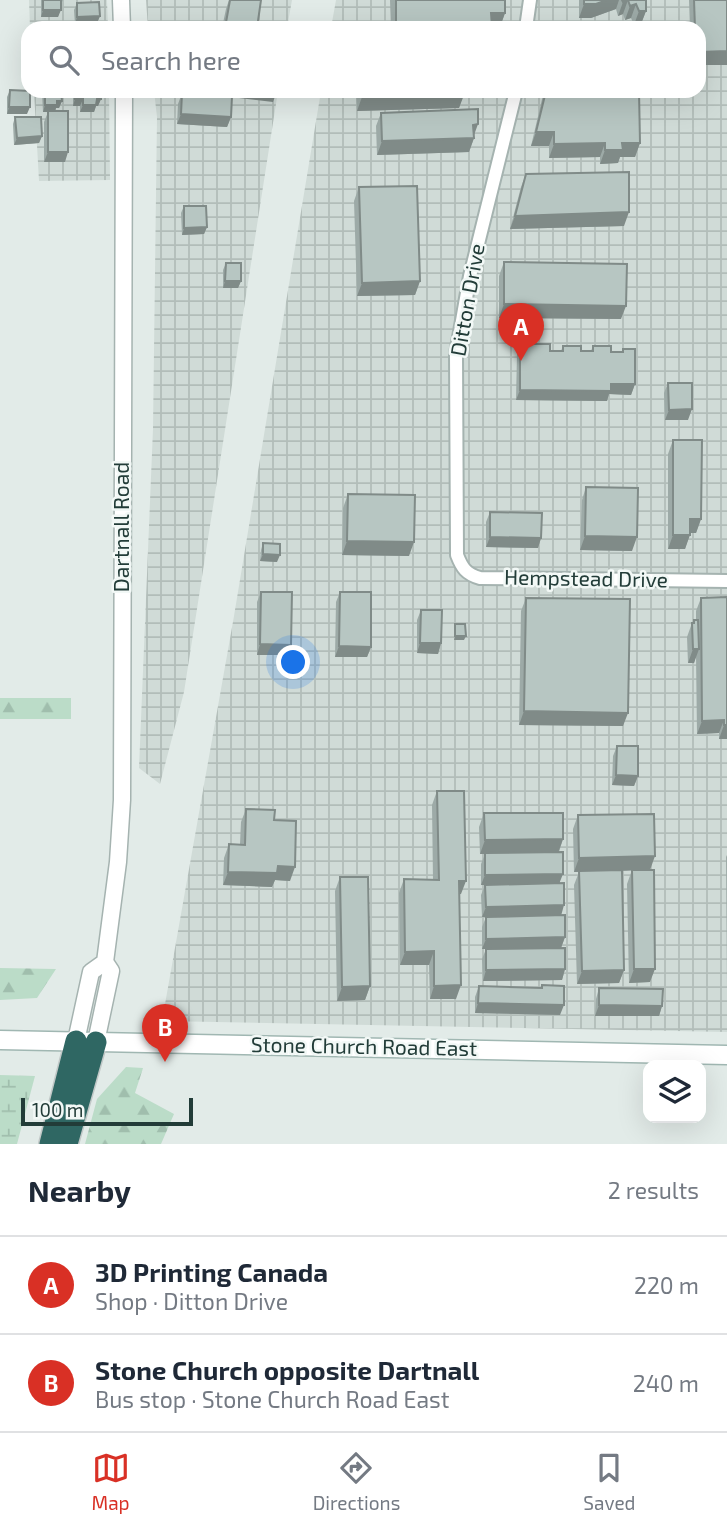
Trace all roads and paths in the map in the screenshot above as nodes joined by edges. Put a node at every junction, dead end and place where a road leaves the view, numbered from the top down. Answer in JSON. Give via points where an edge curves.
{"nodes":[{"id":1,"x":121,"y":0,"type":"edge"},
{"id":2,"x":530,"y":0,"type":"edge"},
{"id":3,"x":122,"y":21,"type":"edge"},
{"id":4,"x":527,"y":21,"type":"edge"},
{"id":5,"x":124,"y":98,"type":"edge"},
{"id":6,"x":514,"y":98,"type":"edge"},
{"id":7,"x":457,"y":555,"type":"joint"},
{"id":8,"x":727,"y":581,"type":"edge"},
{"id":9,"x":0,"y":1040,"type":"edge"},
{"id":10,"x":86,"y":1042,"type":"junction"},
{"id":11,"x":727,"y":1055,"type":"edge"},
{"id":12,"x":50,"y":1144,"type":"edge"},
{"id":13,"x":67,"y":1144,"type":"edge"}],
"edges":[{"from":1,"to":3,"type":"street"},
{"from":2,"to":4,"type":"street"},
{"from":5,"to":10,"type":"street","name":"Dartnall Road","via":[[122,800],[105,962],[91,972]]},
{"from":6,"to":7,"type":"street","name":"Ditton Drive","via":[[470,276],[456,354]]},
{"from":7,"to":8,"type":"street","name":"Hempstead Drive","via":[[462,568],[480,578]]},
{"from":9,"to":10,"type":"main road","name":"Stone Church Road East"},
{"from":10,"to":11,"type":"main road","name":"Stone Church Road East"},
{"from":10,"to":12,"type":"highway"},
{"from":10,"to":13,"type":"highway"}]}
